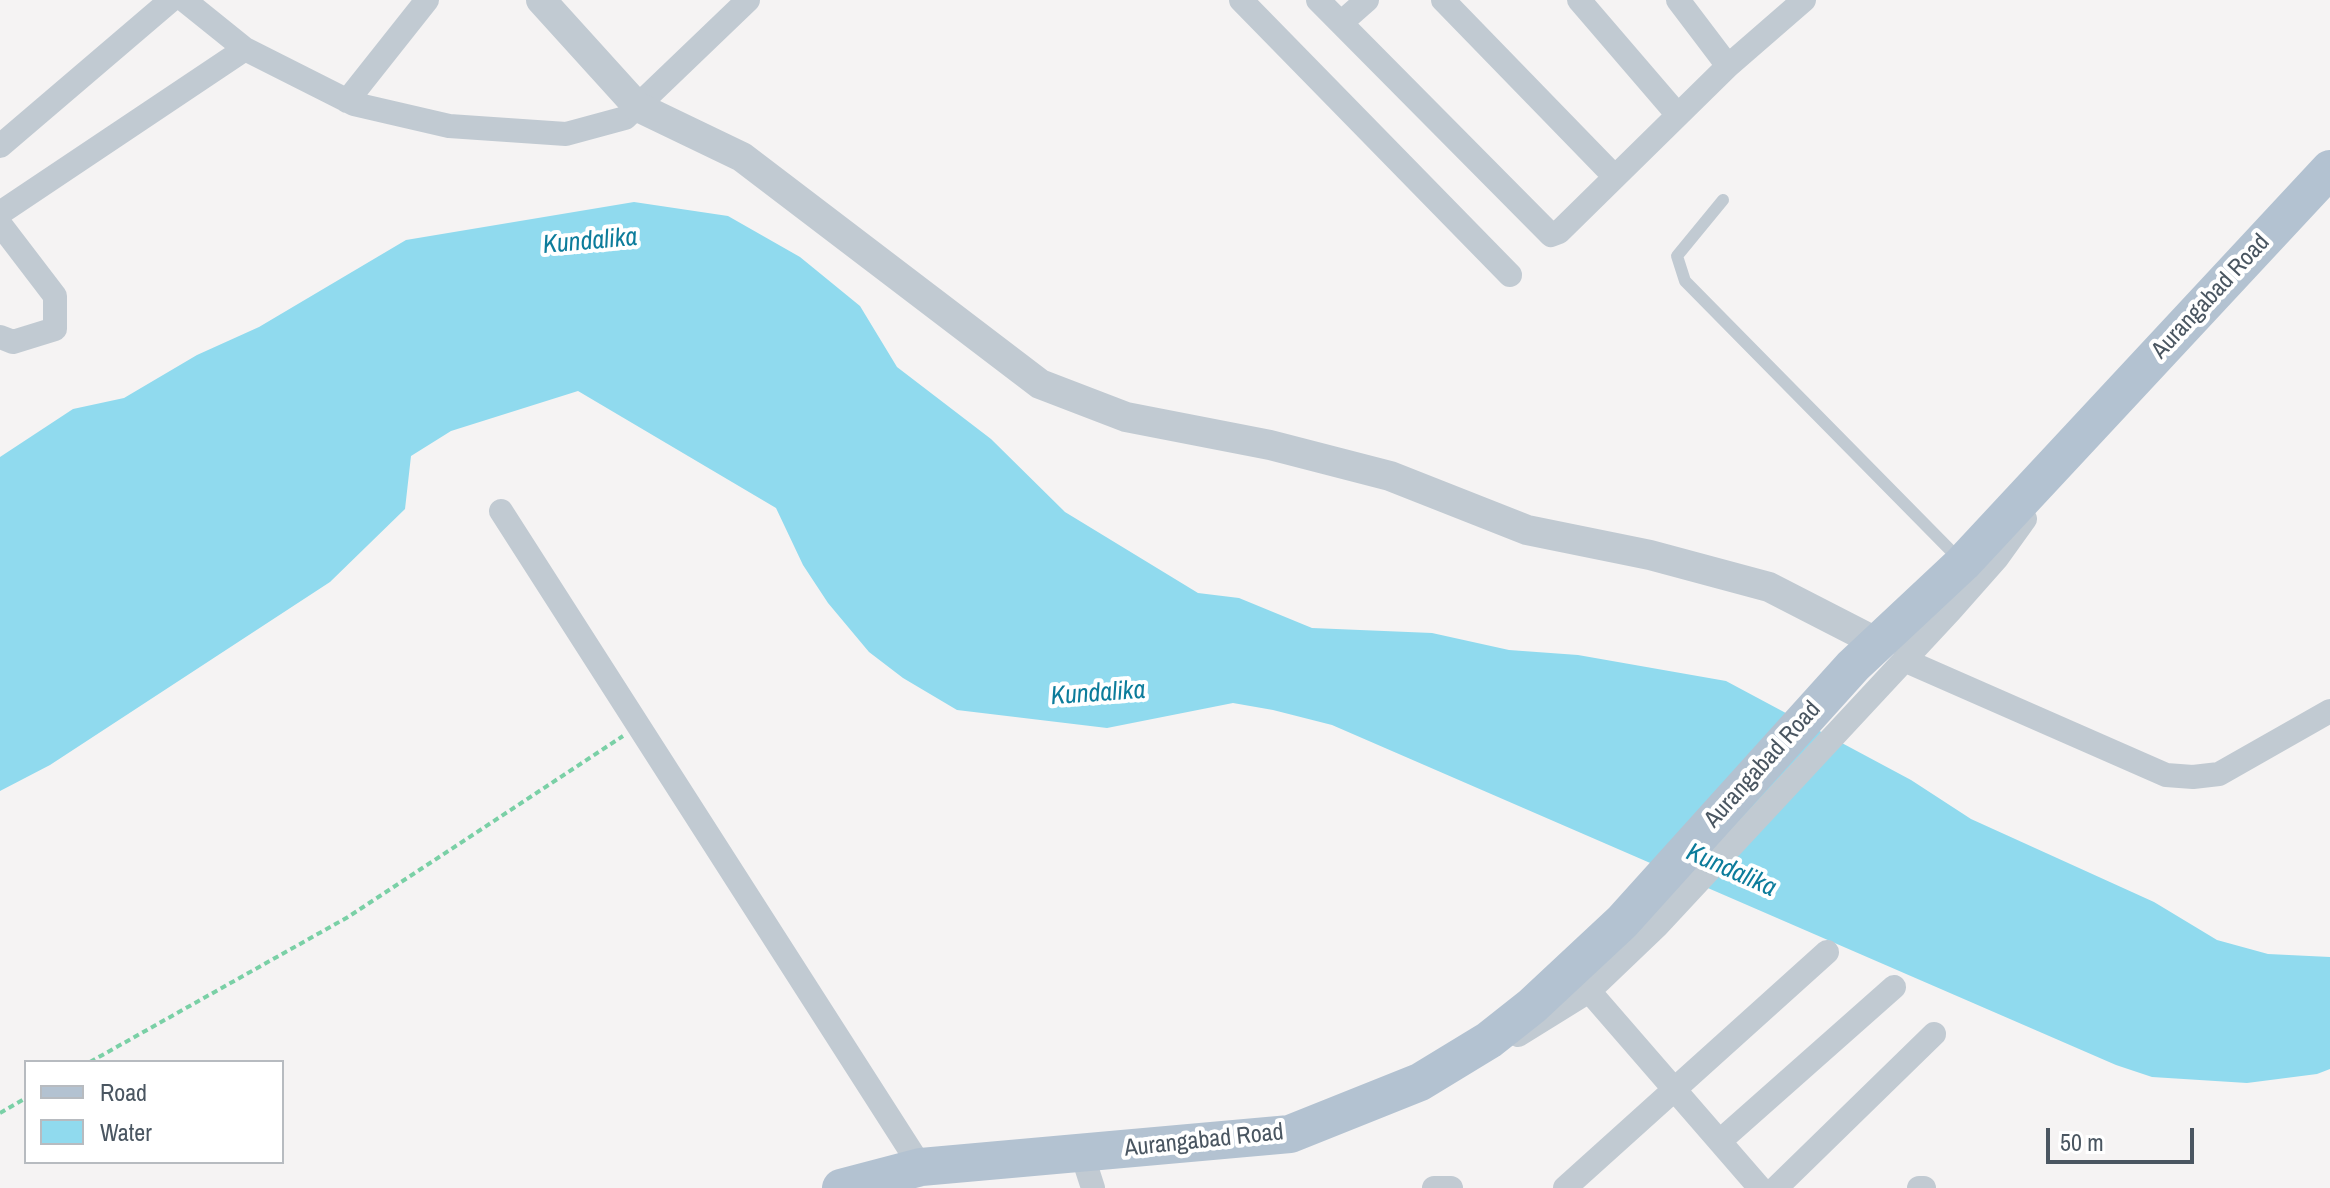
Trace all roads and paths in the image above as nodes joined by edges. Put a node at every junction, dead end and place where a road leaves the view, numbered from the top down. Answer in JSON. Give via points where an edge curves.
{"nodes":[{"id":1,"x":171,"y":0,"type":"edge"},
{"id":2,"x":184,"y":0,"type":"edge"},
{"id":3,"x":427,"y":0,"type":"edge"},
{"id":4,"x":541,"y":0,"type":"edge"},
{"id":5,"x":748,"y":0,"type":"edge"},
{"id":6,"x":1241,"y":0,"type":"edge"},
{"id":7,"x":1318,"y":0,"type":"edge"},
{"id":8,"x":1367,"y":0,"type":"edge"},
{"id":9,"x":1443,"y":0,"type":"edge"},
{"id":10,"x":1579,"y":0,"type":"edge"},
{"id":11,"x":1678,"y":0,"type":"edge"},
{"id":12,"x":1804,"y":0,"type":"edge"},
{"id":13,"x":1342,"y":22,"type":"junction"},
{"id":14,"x":245,"y":49,"type":"junction"},
{"id":15,"x":1728,"y":66,"type":"junction"},
{"id":16,"x":347,"y":101,"type":"junction"},
{"id":17,"x":638,"y":107,"type":"junction"},
{"id":18,"x":1677,"y":114,"type":"junction"},
{"id":19,"x":0,"y":146,"type":"edge"},
{"id":20,"x":2330,"y":169,"type":"edge"},
{"id":21,"x":1615,"y":177,"type":"junction"},
{"id":22,"x":1723,"y":200,"type":"dead end"},
{"id":23,"x":0,"y":213,"type":"edge"},
{"id":24,"x":0,"y":224,"type":"edge"},
{"id":25,"x":1510,"y":275,"type":"dead end"},
{"id":26,"x":0,"y":337,"type":"edge"},
{"id":27,"x":2093,"y":423,"type":"junction"},
{"id":28,"x":501,"y":511,"type":"dead end"},
{"id":29,"x":1963,"y":563,"type":"junction"},
{"id":30,"x":1879,"y":657,"type":"junction"},
{"id":31,"x":2330,"y":711,"type":"edge"},
{"id":32,"x":639,"y":726,"type":"junction"},
{"id":33,"x":1827,"y":952,"type":"dead end"},
{"id":34,"x":1894,"y":987,"type":"dead end"},
{"id":35,"x":1589,"y":991,"type":"junction"},
{"id":36,"x":1934,"y":1034,"type":"dead end"},
{"id":37,"x":94,"y":1060,"type":"edge"},
{"id":38,"x":1461,"y":1060,"type":"junction"},
{"id":39,"x":1673,"y":1088,"type":"junction"},
{"id":40,"x":24,"y":1099,"type":"edge"},
{"id":41,"x":0,"y":1113,"type":"edge"},
{"id":42,"x":1720,"y":1141,"type":"junction"},
{"id":43,"x":1088,"y":1171,"type":"edge"},
{"id":44,"x":918,"y":1175,"type":"edge"},
{"id":45,"x":1758,"y":1186,"type":"edge"},
{"id":46,"x":841,"y":1188,"type":"edge"},
{"id":47,"x":1434,"y":1188,"type":"edge"},
{"id":48,"x":1451,"y":1188,"type":"edge"},
{"id":49,"x":1565,"y":1188,"type":"edge"}],
"edges":[{"from":1,"to":19,"type":"street"},
{"from":2,"to":14,"type":"street"},
{"from":3,"to":16,"type":"street"},
{"from":4,"to":17,"type":"street"},
{"from":5,"to":17,"type":"street"},
{"from":6,"to":25,"type":"street"},
{"from":7,"to":13,"type":"street"},
{"from":8,"to":13,"type":"street"},
{"from":9,"to":21,"type":"street"},
{"from":10,"to":18,"type":"street"},
{"from":11,"to":15,"type":"street"},
{"from":12,"to":15,"type":"street"},
{"from":13,"to":21,"type":"street","via":[[1547,234],[1559,232]]},
{"from":14,"to":16,"type":"street"},
{"from":14,"to":23,"type":"street"},
{"from":15,"to":18,"type":"street"},
{"from":16,"to":17,"type":"street","via":[[449,126],[566,134],[625,118]]},
{"from":17,"to":30,"type":"street","via":[[742,157],[1040,384],[1126,417],[1270,445],[1390,476],[1527,530],[1769,587]]},
{"from":18,"to":21,"type":"street"},
{"from":20,"to":27,"type":"main road","name":"Aurangabad Road"},
{"from":22,"to":29,"type":"lane","via":[[1677,256],[1685,281]]},
{"from":24,"to":26,"type":"street","via":[[55,296],[55,329],[13,342]]},
{"from":27,"to":29,"type":"main road","name":"Aurangabad Road"},
{"from":27,"to":30,"type":"street","via":[[1997,558]]},
{"from":28,"to":32,"type":"street"},
{"from":29,"to":30,"type":"main road","name":"Aurangabad Road"},
{"from":30,"to":31,"type":"street","via":[[2166,775],[2219,774]]},
{"from":30,"to":35,"type":"street","via":[[1817,754]]},
{"from":30,"to":38,"type":"main road","name":"Aurangabad Road","via":[[1622,922],[1532,1006]]},
{"from":32,"to":37,"type":"path","via":[[348,917]]},
{"from":32,"to":44,"type":"street"},
{"from":33,"to":39,"type":"street"},
{"from":34,"to":42,"type":"street"},
{"from":35,"to":38,"type":"street","via":[[1528,1031]]},
{"from":35,"to":39,"type":"street"},
{"from":36,"to":45,"type":"street"},
{"from":38,"to":43,"type":"main road","name":"Aurangabad Road","via":[[1290,1134]]},
{"from":39,"to":42,"type":"street"},
{"from":39,"to":49,"type":"street"},
{"from":40,"to":41,"type":"path"},
{"from":42,"to":45,"type":"street"},
{"from":43,"to":44,"type":"main road","name":"Aurangabad Road"},
{"from":44,"to":46,"type":"main road","name":"Aurangabad Road"},
{"from":47,"to":48,"type":"street"}]}
